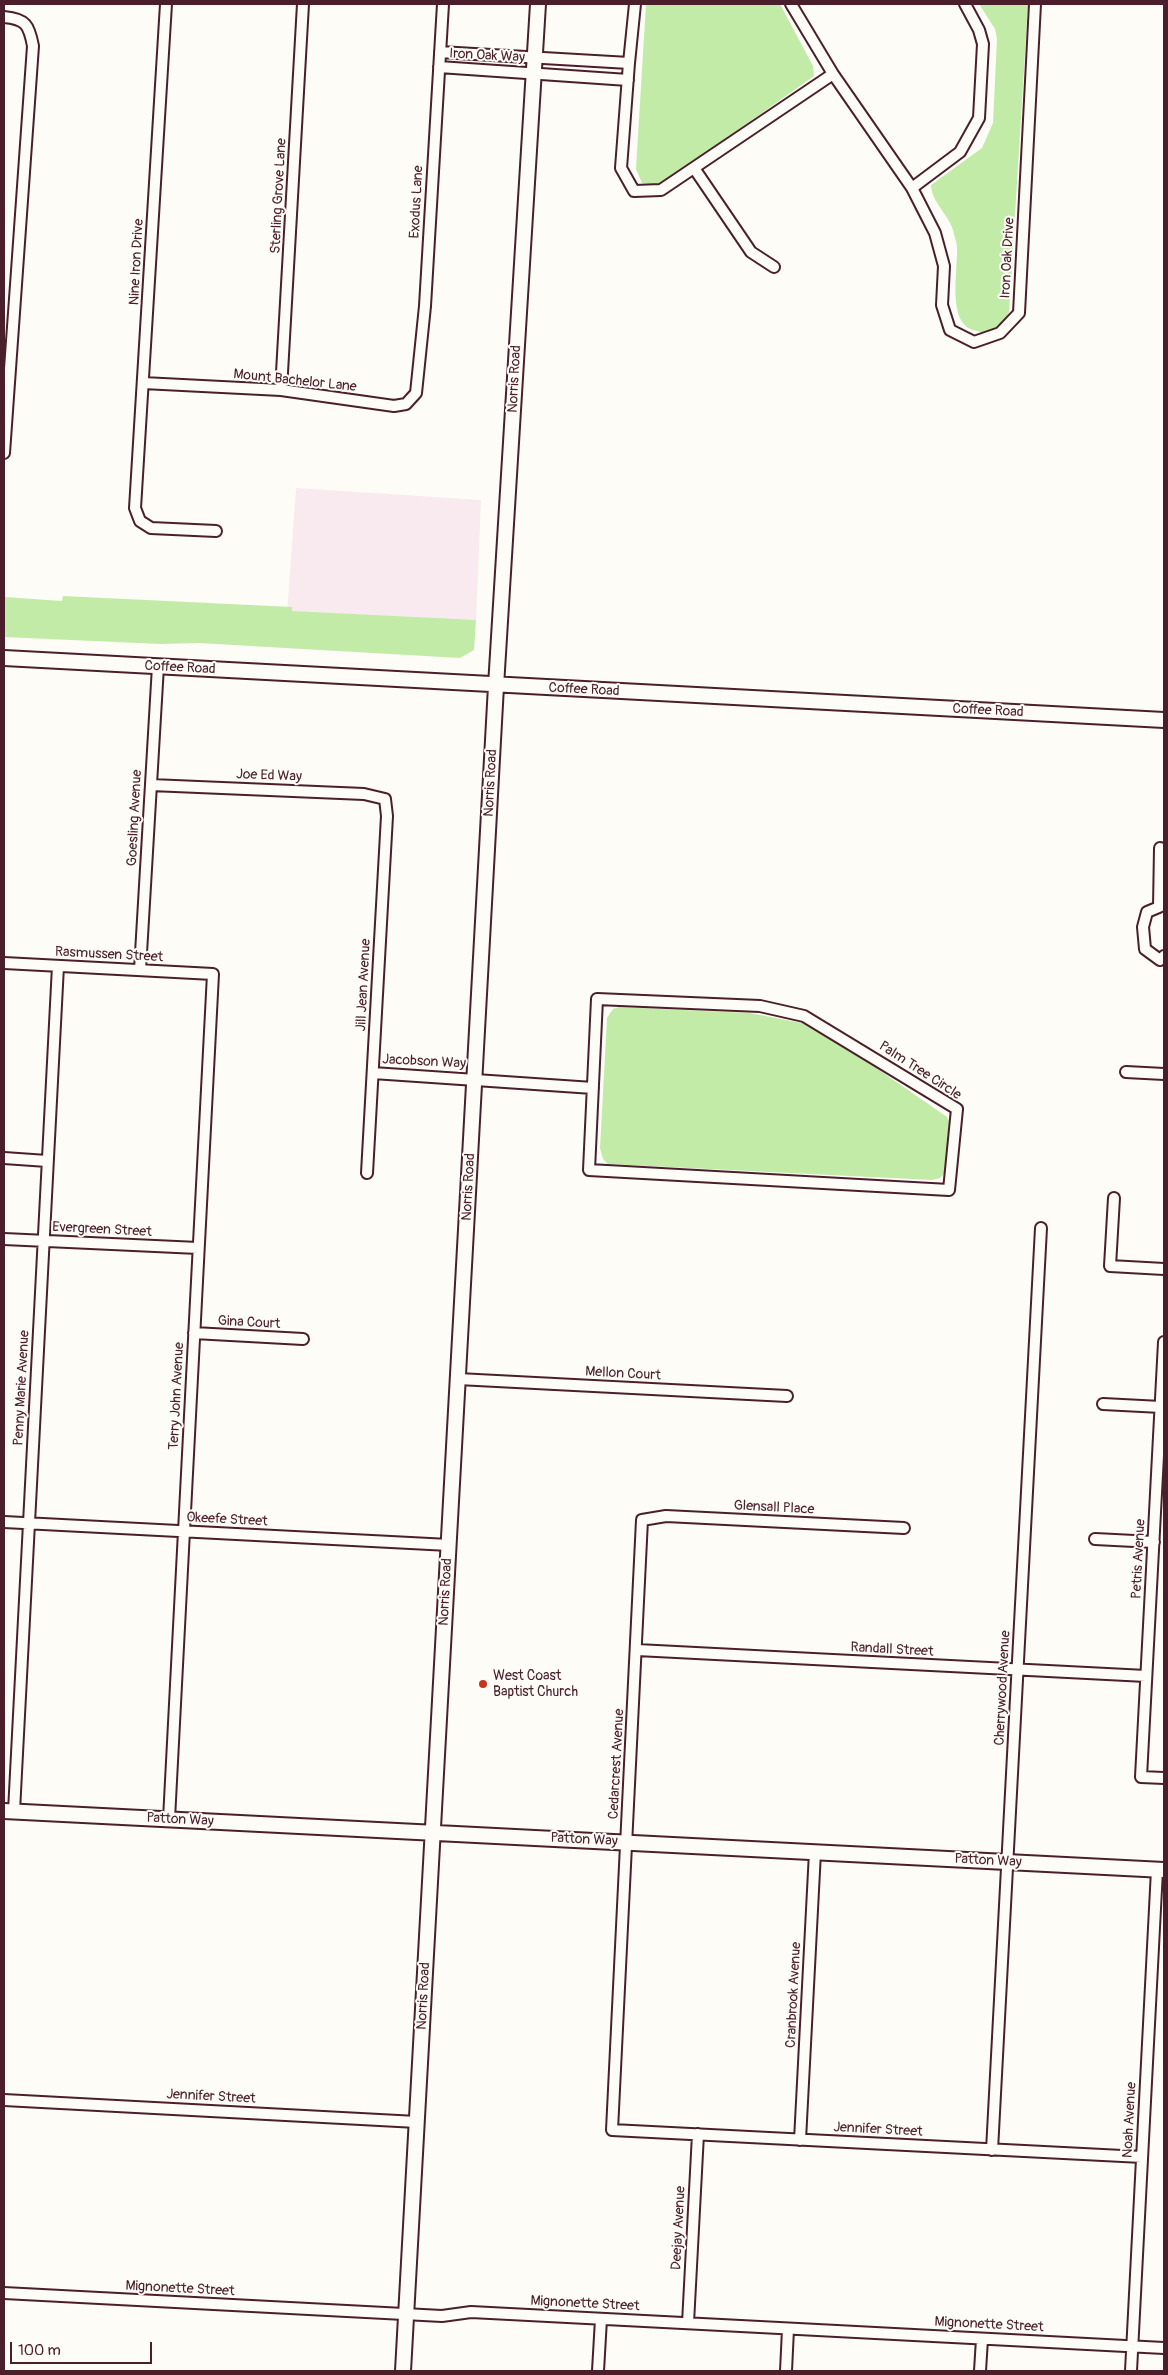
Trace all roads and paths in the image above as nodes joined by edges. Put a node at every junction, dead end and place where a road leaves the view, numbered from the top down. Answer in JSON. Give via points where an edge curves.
{"nodes":[{"id":1,"x":166,"y":4,"type":"edge"},
{"id":2,"x":303,"y":4,"type":"edge"},
{"id":3,"x":442,"y":4,"type":"edge"},
{"id":4,"x":538,"y":4,"type":"edge"},
{"id":5,"x":635,"y":4,"type":"edge"},
{"id":6,"x":791,"y":4,"type":"edge"},
{"id":7,"x":965,"y":4,"type":"edge"},
{"id":8,"x":1034,"y":4,"type":"edge"},
{"id":9,"x":4,"y":17,"type":"edge"},
{"id":10,"x":440,"y":52,"type":"junction"},
{"id":11,"x":534,"y":57,"type":"junction"},
{"id":12,"x":629,"y":63,"type":"junction"},
{"id":13,"x":439,"y":67,"type":"junction"},
{"id":14,"x":534,"y":73,"type":"junction"},
{"id":15,"x":833,"y":74,"type":"junction"},
{"id":16,"x":628,"y":80,"type":"junction"},
{"id":17,"x":694,"y":168,"type":"junction"},
{"id":18,"x":912,"y":188,"type":"junction"},
{"id":19,"x":774,"y":267,"type":"dead end"},
{"id":20,"x":8,"y":323,"type":"edge"},
{"id":21,"x":143,"y":383,"type":"junction"},
{"id":22,"x":281,"y":390,"type":"junction"},
{"id":23,"x":411,"y":399,"type":"joint"},
{"id":24,"x":4,"y":453,"type":"edge"},
{"id":25,"x":216,"y":531,"type":"dead end"},
{"id":26,"x":4,"y":658,"type":"edge"},
{"id":27,"x":158,"y":666,"type":"junction"},
{"id":28,"x":496,"y":686,"type":"junction"},
{"id":29,"x":1164,"y":720,"type":"edge"},
{"id":30,"x":150,"y":785,"type":"junction"},
{"id":31,"x":385,"y":799,"type":"joint"},
{"id":32,"x":1162,"y":848,"type":"edge"},
{"id":33,"x":1162,"y":908,"type":"edge"},
{"id":34,"x":1164,"y":956,"type":"edge"},
{"id":35,"x":4,"y":963,"type":"edge"},
{"id":36,"x":58,"y":966,"type":"junction"},
{"id":37,"x":140,"y":970,"type":"junction"},
{"id":38,"x":213,"y":974,"type":"joint"},
{"id":39,"x":1126,"y":1072,"type":"dead end"},
{"id":40,"x":373,"y":1073,"type":"junction"},
{"id":41,"x":1164,"y":1074,"type":"edge"},
{"id":42,"x":475,"y":1079,"type":"junction"},
{"id":43,"x":594,"y":1088,"type":"junction"},
{"id":44,"x":4,"y":1158,"type":"edge"},
{"id":45,"x":47,"y":1161,"type":"junction"},
{"id":46,"x":367,"y":1173,"type":"dead end"},
{"id":47,"x":1114,"y":1198,"type":"dead end"},
{"id":48,"x":1041,"y":1228,"type":"dead end"},
{"id":49,"x":4,"y":1239,"type":"edge"},
{"id":50,"x":43,"y":1241,"type":"junction"},
{"id":51,"x":198,"y":1248,"type":"junction"},
{"id":52,"x":1164,"y":1269,"type":"edge"},
{"id":53,"x":194,"y":1334,"type":"junction"},
{"id":54,"x":303,"y":1339,"type":"dead end"},
{"id":55,"x":1164,"y":1342,"type":"edge"},
{"id":56,"x":458,"y":1379,"type":"junction"},
{"id":57,"x":787,"y":1396,"type":"dead end"},
{"id":58,"x":1103,"y":1404,"type":"dead end"},
{"id":59,"x":1161,"y":1407,"type":"junction"},
{"id":60,"x":642,"y":1520,"type":"joint"},
{"id":61,"x":4,"y":1522,"type":"edge"},
{"id":62,"x":28,"y":1524,"type":"junction"},
{"id":63,"x":904,"y":1528,"type":"dead end"},
{"id":64,"x":184,"y":1532,"type":"junction"},
{"id":65,"x":1095,"y":1538,"type":"dead end"},
{"id":66,"x":1154,"y":1542,"type":"junction"},
{"id":67,"x":449,"y":1545,"type":"junction"},
{"id":68,"x":637,"y":1650,"type":"junction"},
{"id":69,"x":1018,"y":1670,"type":"junction"},
{"id":70,"x":1146,"y":1676,"type":"junction"},
{"id":71,"x":1164,"y":1778,"type":"edge"},
{"id":72,"x":9,"y":1811,"type":"edge"},
{"id":73,"x":169,"y":1819,"type":"junction"},
{"id":74,"x":433,"y":1833,"type":"junction"},
{"id":75,"x":627,"y":1843,"type":"junction"},
{"id":76,"x":815,"y":1852,"type":"junction"},
{"id":77,"x":1008,"y":1862,"type":"junction"},
{"id":78,"x":1161,"y":1870,"type":"edge"},
{"id":79,"x":4,"y":2100,"type":"edge"},
{"id":80,"x":417,"y":2122,"type":"junction"},
{"id":81,"x":612,"y":2130,"type":"joint"},
{"id":82,"x":698,"y":2134,"type":"junction"},
{"id":83,"x":800,"y":2140,"type":"junction"},
{"id":84,"x":992,"y":2150,"type":"junction"},
{"id":85,"x":1142,"y":2158,"type":"junction"},
{"id":86,"x":4,"y":2293,"type":"edge"},
{"id":87,"x":406,"y":2314,"type":"junction"},
{"id":88,"x":601,"y":2319,"type":"junction"},
{"id":89,"x":688,"y":2324,"type":"junction"},
{"id":90,"x":788,"y":2329,"type":"junction"},
{"id":91,"x":982,"y":2339,"type":"junction"},
{"id":92,"x":1132,"y":2346,"type":"junction"},
{"id":93,"x":1164,"y":2348,"type":"edge"},
{"id":94,"x":403,"y":2371,"type":"edge"},
{"id":95,"x":598,"y":2371,"type":"edge"},
{"id":96,"x":786,"y":2371,"type":"edge"},
{"id":97,"x":980,"y":2371,"type":"edge"},
{"id":98,"x":1131,"y":2371,"type":"edge"}],
"edges":[{"from":1,"to":21,"type":"street","name":"Nine Iron Drive"},
{"from":2,"to":22,"type":"street","name":"Sterling Grove Lane"},
{"from":3,"to":10,"type":"street","name":"Exodus Lane"},
{"from":4,"to":11,"type":"street","name":"Norris Road"},
{"from":5,"to":12,"type":"street"},
{"from":6,"to":15,"type":"street","name":"Iron Oak Drive"},
{"from":7,"to":18,"type":"street","via":[[983,44],[979,118],[960,152]]},
{"from":8,"to":18,"type":"street","name":"Iron Oak Drive","via":[[1018,312],[1000,333],[974,342],[950,330],[942,305],[944,266],[934,233]]},
{"from":9,"to":20,"type":"street","via":[[18,18],[25,23],[34,46]]},
{"from":10,"to":11,"type":"street","name":"Iron Oak Way"},
{"from":10,"to":13,"type":"street","name":"Exodus Lane"},
{"from":11,"to":12,"type":"street"},
{"from":11,"to":14,"type":"street","name":"Norris Road"},
{"from":12,"to":16,"type":"street"},
{"from":13,"to":14,"type":"street","name":"Iron Oak Way"},
{"from":13,"to":23,"type":"street","name":"Exodus Lane","via":[[425,306],[416,393]]},
{"from":14,"to":16,"type":"street"},
{"from":14,"to":28,"type":"street","name":"Norris Road"},
{"from":15,"to":17,"type":"street"},
{"from":15,"to":18,"type":"street","name":"Iron Oak Drive"},
{"from":16,"to":17,"type":"street","via":[[622,168],[634,192],[661,190]]},
{"from":17,"to":19,"type":"street","via":[[751,252]]},
{"from":20,"to":24,"type":"street"},
{"from":21,"to":22,"type":"street","name":"Mount Bachelor Lane"},
{"from":21,"to":25,"type":"street","name":"Nine Iron Drive","via":[[136,508],[140,521],[151,528]]},
{"from":22,"to":23,"type":"street","name":"Mount Bachelor Lane","via":[[394,406],[406,404]]},
{"from":26,"to":27,"type":"street","name":"Coffee Road"},
{"from":27,"to":28,"type":"street","name":"Coffee Road"},
{"from":27,"to":30,"type":"street","name":"Goesling Avenue"},
{"from":28,"to":29,"type":"street","name":"Coffee Road"},
{"from":28,"to":42,"type":"street","name":"Norris Road"},
{"from":30,"to":31,"type":"street","name":"Joe Ed Way","via":[[364,794]]},
{"from":30,"to":37,"type":"street","name":"Goesling Avenue"},
{"from":31,"to":40,"type":"street","name":"Jill Jean Avenue","via":[[387,816]]},
{"from":32,"to":33,"type":"street"},
{"from":33,"to":34,"type":"street","via":[[1147,912],[1143,927],[1145,949],[1160,960]]},
{"from":35,"to":36,"type":"street","name":"Rasmussen Street"},
{"from":36,"to":37,"type":"street","name":"Rasmussen Street"},
{"from":36,"to":45,"type":"street","name":"Penny Marie Avenue"},
{"from":37,"to":38,"type":"street","name":"Rasmussen Street"},
{"from":38,"to":51,"type":"street","name":"Terry John Avenue"},
{"from":39,"to":41,"type":"street"},
{"from":40,"to":42,"type":"street","name":"Jacobson Way"},
{"from":40,"to":46,"type":"street","name":"Jill Jean Avenue"},
{"from":42,"to":43,"type":"street"},
{"from":42,"to":56,"type":"street","name":"Norris Road"},
{"from":43,"to":43,"type":"street","name":"Palm Tree Circle","via":[[597,999],[760,1006],[784,1010],[826,1028],[957,1109],[949,1190],[589,1170]]},
{"from":44,"to":45,"type":"street"},
{"from":45,"to":50,"type":"street","name":"Penny Marie Avenue"},
{"from":47,"to":52,"type":"street","via":[[1110,1266]]},
{"from":48,"to":69,"type":"street","name":"Cherrywood Avenue"},
{"from":49,"to":50,"type":"street","name":"Evergreen Street"},
{"from":50,"to":51,"type":"street","name":"Evergreen Street"},
{"from":50,"to":62,"type":"street","name":"Penny Marie Avenue"},
{"from":51,"to":53,"type":"street","name":"Terry John Avenue"},
{"from":53,"to":54,"type":"street","name":"Gina Court"},
{"from":53,"to":64,"type":"street","name":"Terry John Avenue"},
{"from":55,"to":59,"type":"street","name":"Petris Avenue"},
{"from":56,"to":57,"type":"street","name":"Mellon Court"},
{"from":56,"to":67,"type":"street","name":"Norris Road"},
{"from":58,"to":59,"type":"street"},
{"from":59,"to":66,"type":"street","name":"Petris Avenue"},
{"from":60,"to":63,"type":"street","name":"Glensall Place","via":[[666,1516]]},
{"from":60,"to":68,"type":"street","name":"Cedarcrest Avenue"},
{"from":61,"to":62,"type":"street","name":"Okeefe Street"},
{"from":62,"to":64,"type":"street","name":"Okeefe Street"},
{"from":62,"to":72,"type":"street","name":"Penny Marie Avenue"},
{"from":64,"to":67,"type":"street","name":"Okeefe Street"},
{"from":64,"to":73,"type":"street","name":"Terry John Avenue"},
{"from":65,"to":66,"type":"street"},
{"from":66,"to":70,"type":"street","name":"Petris Avenue"},
{"from":67,"to":74,"type":"street","name":"Norris Road"},
{"from":68,"to":69,"type":"street","name":"Randall Street"},
{"from":68,"to":75,"type":"street","name":"Cedarcrest Avenue"},
{"from":69,"to":70,"type":"street","name":"Randall Street"},
{"from":69,"to":77,"type":"street","name":"Cherrywood Avenue"},
{"from":70,"to":71,"type":"street","name":"Petris Avenue","via":[[1141,1777]]},
{"from":72,"to":73,"type":"street","name":"Patton Way"},
{"from":73,"to":74,"type":"street","name":"Patton Way"},
{"from":74,"to":75,"type":"street","name":"Patton Way"},
{"from":74,"to":80,"type":"street","name":"Norris Road"},
{"from":75,"to":76,"type":"street","name":"Patton Way"},
{"from":75,"to":81,"type":"street","name":"Cedarcrest Avenue"},
{"from":76,"to":77,"type":"street","name":"Patton Way"},
{"from":76,"to":83,"type":"street","name":"Cranbrook Avenue"},
{"from":77,"to":78,"type":"street","name":"Patton Way"},
{"from":77,"to":84,"type":"street","name":"Cherrywood Avenue"},
{"from":78,"to":85,"type":"street","name":"Noah Avenue"},
{"from":79,"to":80,"type":"street","name":"Jennifer Street"},
{"from":80,"to":87,"type":"street","name":"Norris Road"},
{"from":81,"to":82,"type":"street","name":"Jennifer Street"},
{"from":82,"to":83,"type":"street","name":"Jennifer Street"},
{"from":82,"to":89,"type":"street","name":"Deejay Avenue"},
{"from":83,"to":84,"type":"street","name":"Jennifer Street"},
{"from":84,"to":85,"type":"street","name":"Jennifer Street"},
{"from":85,"to":92,"type":"street","name":"Noah Avenue"},
{"from":86,"to":87,"type":"street","name":"Mignonette Street"},
{"from":87,"to":88,"type":"street","name":"Mignonette Street","via":[[442,2316],[471,2312]]},
{"from":87,"to":94,"type":"street","name":"Norris Road"},
{"from":88,"to":89,"type":"street","name":"Mignonette Street"},
{"from":88,"to":95,"type":"street"},
{"from":89,"to":90,"type":"street","name":"Mignonette Street"},
{"from":90,"to":91,"type":"street","name":"Mignonette Street"},
{"from":90,"to":96,"type":"street"},
{"from":91,"to":92,"type":"street","name":"Mignonette Street"},
{"from":91,"to":97,"type":"street"},
{"from":92,"to":93,"type":"street","name":"Mignonette Street"},
{"from":92,"to":98,"type":"street","name":"Noah Avenue"}]}
